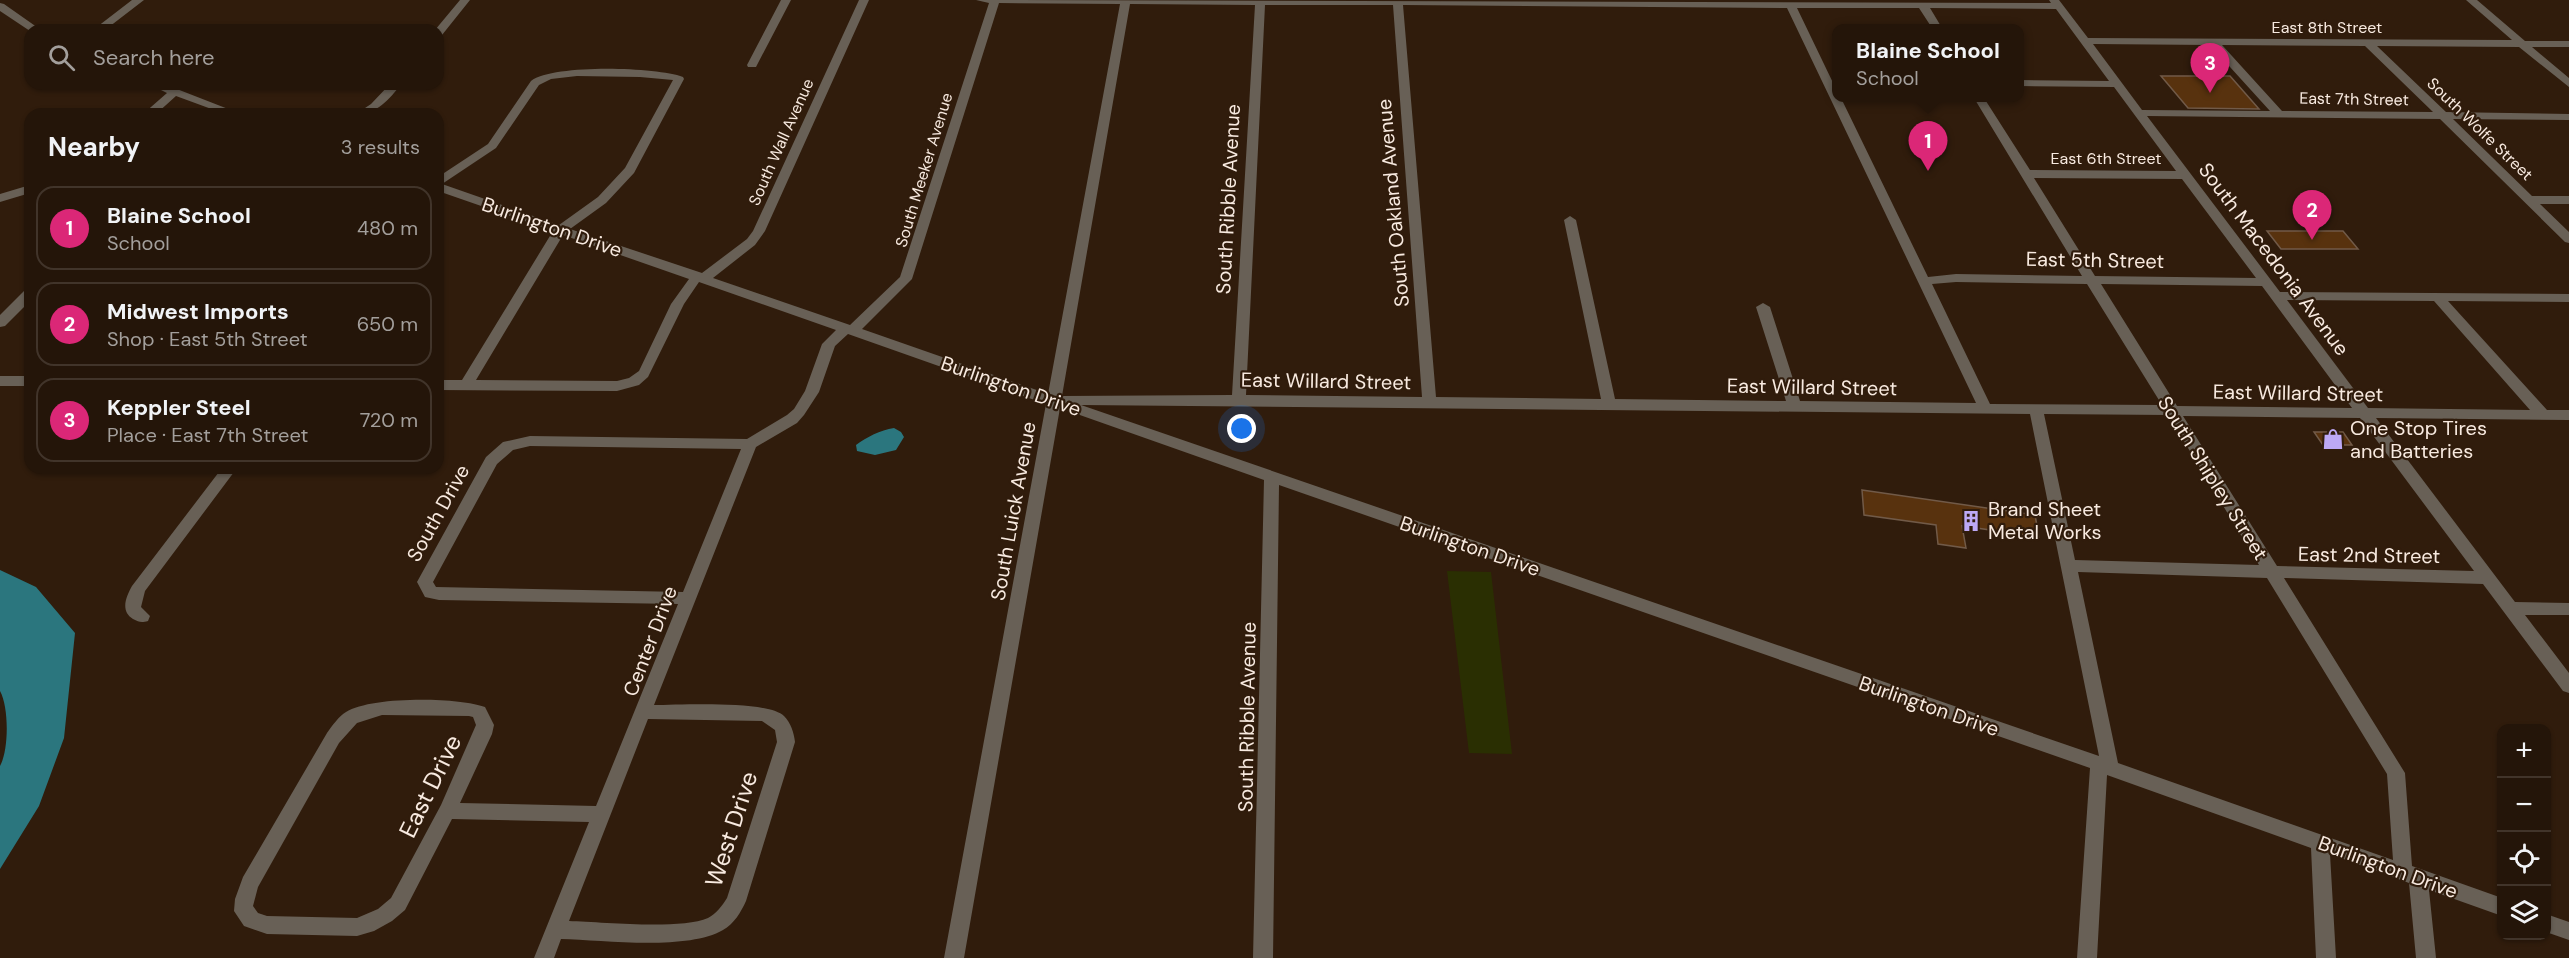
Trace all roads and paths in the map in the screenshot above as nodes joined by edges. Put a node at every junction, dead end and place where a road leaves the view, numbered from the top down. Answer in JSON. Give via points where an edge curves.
{"nodes":[{"id":1,"x":139,"y":0,"type":"edge"},
{"id":2,"x":465,"y":0,"type":"edge"},
{"id":3,"x":786,"y":0,"type":"edge"},
{"id":4,"x":864,"y":0,"type":"edge"},
{"id":5,"x":981,"y":0,"type":"edge"},
{"id":6,"x":995,"y":0,"type":"edge"},
{"id":7,"x":2471,"y":0,"type":"edge"},
{"id":8,"x":1126,"y":1,"type":"edge"},
{"id":9,"x":1260,"y":1,"type":"edge"},
{"id":10,"x":1398,"y":1,"type":"edge"},
{"id":11,"x":2057,"y":3,"type":"edge"},
{"id":12,"x":1790,"y":4,"type":"junction"},
{"id":13,"x":0,"y":6,"type":"edge"},
{"id":14,"x":1923,"y":6,"type":"junction"},
{"id":15,"x":27,"y":24,"type":"edge"},
{"id":16,"x":106,"y":24,"type":"edge"},
{"id":17,"x":1934,"y":24,"type":"edge"},
{"id":18,"x":444,"y":26,"type":"edge"},
{"id":19,"x":2085,"y":40,"type":"junction"},
{"id":20,"x":2212,"y":41,"type":"junction"},
{"id":21,"x":2367,"y":42,"type":"junction"},
{"id":22,"x":2522,"y":44,"type":"junction"},
{"id":23,"x":2569,"y":44,"type":"edge"},
{"id":24,"x":752,"y":65,"type":"dead end"},
{"id":25,"x":1831,"y":81,"type":"edge"},
{"id":26,"x":2024,"y":83,"type":"edge"},
{"id":27,"x":2117,"y":84,"type":"junction"},
{"id":28,"x":2569,"y":84,"type":"edge"},
{"id":29,"x":169,"y":90,"type":"edge"},
{"id":30,"x":390,"y":90,"type":"edge"},
{"id":31,"x":174,"y":92,"type":"junction"},
{"id":32,"x":1841,"y":102,"type":"edge"},
{"id":33,"x":1982,"y":102,"type":"edge"},
{"id":34,"x":156,"y":108,"type":"edge"},
{"id":35,"x":218,"y":108,"type":"edge"},
{"id":36,"x":372,"y":108,"type":"edge"},
{"id":37,"x":2139,"y":113,"type":"junction"},
{"id":38,"x":2279,"y":114,"type":"junction"},
{"id":39,"x":2444,"y":116,"type":"junction"},
{"id":40,"x":2569,"y":117,"type":"edge"},
{"id":41,"x":2027,"y":174,"type":"junction"},
{"id":42,"x":2186,"y":175,"type":"junction"},
{"id":43,"x":444,"y":181,"type":"edge"},
{"id":44,"x":444,"y":187,"type":"edge"},
{"id":45,"x":24,"y":191,"type":"edge"},
{"id":46,"x":0,"y":198,"type":"edge"},
{"id":47,"x":2529,"y":200,"type":"junction"},
{"id":48,"x":2569,"y":200,"type":"edge"},
{"id":49,"x":1570,"y":220,"type":"dead end"},
{"id":50,"x":560,"y":230,"type":"junction"},
{"id":51,"x":2569,"y":239,"type":"edge"},
{"id":52,"x":700,"y":277,"type":"junction"},
{"id":53,"x":2091,"y":280,"type":"junction"},
{"id":54,"x":1923,"y":281,"type":"junction"},
{"id":55,"x":2266,"y":282,"type":"junction"},
{"id":56,"x":2276,"y":296,"type":"junction"},
{"id":57,"x":2438,"y":298,"type":"junction"},
{"id":58,"x":2569,"y":298,"type":"edge"},
{"id":59,"x":24,"y":299,"type":"edge"},
{"id":60,"x":1763,"y":307,"type":"dead end"},
{"id":61,"x":0,"y":323,"type":"edge"},
{"id":62,"x":849,"y":330,"type":"junction"},
{"id":63,"x":0,"y":381,"type":"edge"},
{"id":64,"x":24,"y":381,"type":"edge"},
{"id":65,"x":444,"y":385,"type":"edge"},
{"id":66,"x":466,"y":385,"type":"junction"},
{"id":67,"x":1239,"y":400,"type":"junction"},
{"id":68,"x":1054,"y":401,"type":"junction"},
{"id":69,"x":1429,"y":402,"type":"junction"},
{"id":70,"x":1609,"y":405,"type":"junction"},
{"id":71,"x":1795,"y":407,"type":"junction"},
{"id":72,"x":1985,"y":408,"type":"junction"},
{"id":73,"x":2036,"y":410,"type":"junction"},
{"id":74,"x":2172,"y":411,"type":"junction"},
{"id":75,"x":2364,"y":413,"type":"junction"},
{"id":76,"x":2543,"y":415,"type":"junction"},
{"id":77,"x":2569,"y":415,"type":"edge"},
{"id":78,"x":750,"y":444,"type":"junction"},
{"id":79,"x":225,"y":474,"type":"edge"},
{"id":80,"x":1272,"y":477,"type":"junction"},
{"id":81,"x":2069,"y":566,"type":"junction"},
{"id":82,"x":2272,"y":573,"type":"junction"},
{"id":83,"x":2489,"y":578,"type":"junction"},
{"id":84,"x":689,"y":598,"type":"junction"},
{"id":85,"x":2510,"y":608,"type":"junction"},
{"id":86,"x":2569,"y":609,"type":"edge"},
{"id":87,"x":142,"y":616,"type":"dead end"},
{"id":88,"x":2569,"y":686,"type":"edge"},
{"id":89,"x":644,"y":712,"type":"junction"},
{"id":90,"x":2104,"y":766,"type":"junction"},
{"id":91,"x":447,"y":811,"type":"junction"},
{"id":92,"x":602,"y":814,"type":"junction"},
{"id":93,"x":2320,"y":843,"type":"junction"},
{"id":94,"x":2410,"y":875,"type":"junction"},
{"id":95,"x":2497,"y":905,"type":"edge"},
{"id":96,"x":2551,"y":924,"type":"edge"},
{"id":97,"x":555,"y":930,"type":"junction"},
{"id":98,"x":2569,"y":931,"type":"edge"},
{"id":99,"x":544,"y":958,"type":"edge"},
{"id":100,"x":954,"y":958,"type":"edge"},
{"id":101,"x":1263,"y":958,"type":"edge"},
{"id":102,"x":2087,"y":958,"type":"edge"},
{"id":103,"x":2326,"y":958,"type":"edge"},
{"id":104,"x":2426,"y":958,"type":"edge"}],
"edges":[{"from":1,"to":16,"type":"street"},
{"from":2,"to":18,"type":"street"},
{"from":3,"to":24,"type":"street"},
{"from":4,"to":52,"type":"street","name":"South Wall Avenue","via":[[759,231],[751,242]]},
{"from":5,"to":6,"type":"street"},
{"from":6,"to":8,"type":"street"},
{"from":6,"to":62,"type":"street","name":"South Meeker Avenue","via":[[906,279]]},
{"from":7,"to":22,"type":"street"},
{"from":8,"to":9,"type":"street"},
{"from":8,"to":68,"type":"street","name":"South Luick Avenue"},
{"from":9,"to":10,"type":"street"},
{"from":9,"to":67,"type":"street","name":"South Ribble Avenue"},
{"from":10,"to":12,"type":"street"},
{"from":10,"to":69,"type":"street","name":"South Oakland Avenue"},
{"from":11,"to":14,"type":"street"},
{"from":11,"to":19,"type":"street","name":"South Macedonia Avenue"},
{"from":12,"to":14,"type":"street"},
{"from":12,"to":25,"type":"street"},
{"from":13,"to":15,"type":"street"},
{"from":14,"to":17,"type":"street"},
{"from":19,"to":20,"type":"street","name":"East 8th Street"},
{"from":19,"to":27,"type":"street","name":"South Macedonia Avenue"},
{"from":20,"to":21,"type":"street","name":"East 8th Street"},
{"from":20,"to":38,"type":"street"},
{"from":21,"to":22,"type":"street","name":"East 8th Street"},
{"from":21,"to":39,"type":"street","name":"South Wolfe Street"},
{"from":22,"to":23,"type":"street","name":"East 8th Street"},
{"from":22,"to":28,"type":"street"},
{"from":26,"to":27,"type":"street"},
{"from":27,"to":37,"type":"street","name":"South Macedonia Avenue"},
{"from":29,"to":31,"type":"street"},
{"from":30,"to":36,"type":"street"},
{"from":31,"to":34,"type":"street"},
{"from":31,"to":35,"type":"street"},
{"from":32,"to":54,"type":"street"},
{"from":33,"to":41,"type":"street","name":"South Shipley Street"},
{"from":37,"to":38,"type":"street","name":"East 7th Street"},
{"from":37,"to":42,"type":"street","name":"South Macedonia Avenue"},
{"from":38,"to":39,"type":"street","name":"East 7th Street"},
{"from":39,"to":40,"type":"street","name":"East 7th Street"},
{"from":39,"to":47,"type":"street","name":"South Wolfe Street"},
{"from":41,"to":42,"type":"street","name":"East 6th Street"},
{"from":41,"to":53,"type":"street","name":"South Shipley Street"},
{"from":42,"to":55,"type":"street","name":"South Macedonia Avenue"},
{"from":43,"to":50,"type":"street","via":[[492,146],[543,77],[678,77],[679,83],[622,181]]},
{"from":44,"to":50,"type":"street","name":"Burlington Drive"},
{"from":45,"to":46,"type":"street"},
{"from":47,"to":48,"type":"street"},
{"from":47,"to":51,"type":"street","name":"South Wolfe Street"},
{"from":49,"to":70,"type":"street"},
{"from":50,"to":52,"type":"street","name":"Burlington Drive"},
{"from":50,"to":66,"type":"street"},
{"from":52,"to":62,"type":"street","name":"Burlington Drive"},
{"from":52,"to":66,"type":"street","name":"South Wall Avenue","via":[[678,304],[643,376],[632,383]]},
{"from":53,"to":54,"type":"street","name":"East 5th Street"},
{"from":53,"to":55,"type":"street","name":"East 5th Street"},
{"from":53,"to":74,"type":"street","name":"South Shipley Street"},
{"from":54,"to":72,"type":"street"},
{"from":55,"to":56,"type":"street","name":"South Macedonia Avenue"},
{"from":56,"to":57,"type":"street"},
{"from":56,"to":75,"type":"street","name":"South Macedonia Avenue"},
{"from":57,"to":58,"type":"street"},
{"from":57,"to":76,"type":"street"},
{"from":59,"to":61,"type":"street"},
{"from":60,"to":71,"type":"street"},
{"from":62,"to":68,"type":"street","name":"Burlington Drive"},
{"from":62,"to":78,"type":"street","name":"South Meeker Avenue","via":[[829,344],[812,392],[799,412]]},
{"from":63,"to":64,"type":"street"},
{"from":65,"to":66,"type":"street"},
{"from":67,"to":68,"type":"street","name":"East Willard Street"},
{"from":67,"to":69,"type":"street","name":"East Willard Street"},
{"from":68,"to":80,"type":"street","name":"Burlington Drive"},
{"from":68,"to":100,"type":"street","name":"South Luick Avenue"},
{"from":69,"to":70,"type":"street","name":"East Willard Street"},
{"from":70,"to":71,"type":"street","name":"East Willard Street"},
{"from":71,"to":72,"type":"street","name":"East Willard Street"},
{"from":72,"to":73,"type":"street","name":"East Willard Street"},
{"from":73,"to":74,"type":"street","name":"East Willard Street"},
{"from":73,"to":81,"type":"street"},
{"from":74,"to":75,"type":"street","name":"East Willard Street"},
{"from":74,"to":82,"type":"street","name":"South Shipley Street"},
{"from":75,"to":76,"type":"street","name":"East Willard Street"},
{"from":75,"to":83,"type":"street","name":"South Macedonia Avenue"},
{"from":76,"to":77,"type":"street","name":"East Willard Street"},
{"from":78,"to":84,"type":"street","name":"Center Drive"},
{"from":78,"to":84,"type":"street","name":"South Drive","via":[[530,441],[508,446],[491,461],[425,582],[427,589],[439,594]]},
{"from":79,"to":87,"type":"street","via":[[144,580],[132,606]]},
{"from":80,"to":90,"type":"street","name":"Burlington Drive"},
{"from":80,"to":101,"type":"street","name":"South Ribble Avenue"},
{"from":81,"to":82,"type":"street","name":"East 2nd Street"},
{"from":81,"to":90,"type":"street"},
{"from":82,"to":83,"type":"street","name":"East 2nd Street"},
{"from":82,"to":94,"type":"street","name":"South Shipley Street","via":[[2398,777]]},
{"from":83,"to":85,"type":"street","name":"South Macedonia Avenue"},
{"from":84,"to":89,"type":"street","name":"Center Drive"},
{"from":85,"to":86,"type":"street"},
{"from":85,"to":88,"type":"street","name":"South Macedonia Avenue"},
{"from":89,"to":92,"type":"street","name":"Center Drive"},
{"from":89,"to":97,"type":"street","name":"West Drive","via":[[762,714],[775,717],[783,726],[786,742],[736,901],[714,925],[691,931]]},
{"from":90,"to":93,"type":"street","name":"Burlington Drive"},
{"from":90,"to":102,"type":"street"},
{"from":91,"to":91,"type":"street","name":"East Drive","via":[[398,904],[367,925],[267,925],[247,918],[243,906],[250,883],[333,738],[351,717],[382,708],[478,712],[485,725],[483,734]]},
{"from":91,"to":92,"type":"street"},
{"from":92,"to":97,"type":"street","name":"Center Drive"},
{"from":93,"to":94,"type":"street","name":"Burlington Drive"},
{"from":93,"to":103,"type":"street"},
{"from":94,"to":95,"type":"street","name":"Burlington Drive"},
{"from":94,"to":104,"type":"street","name":"South Shipley Street"},
{"from":96,"to":98,"type":"street"},
{"from":97,"to":99,"type":"street","name":"Center Drive"}]}
